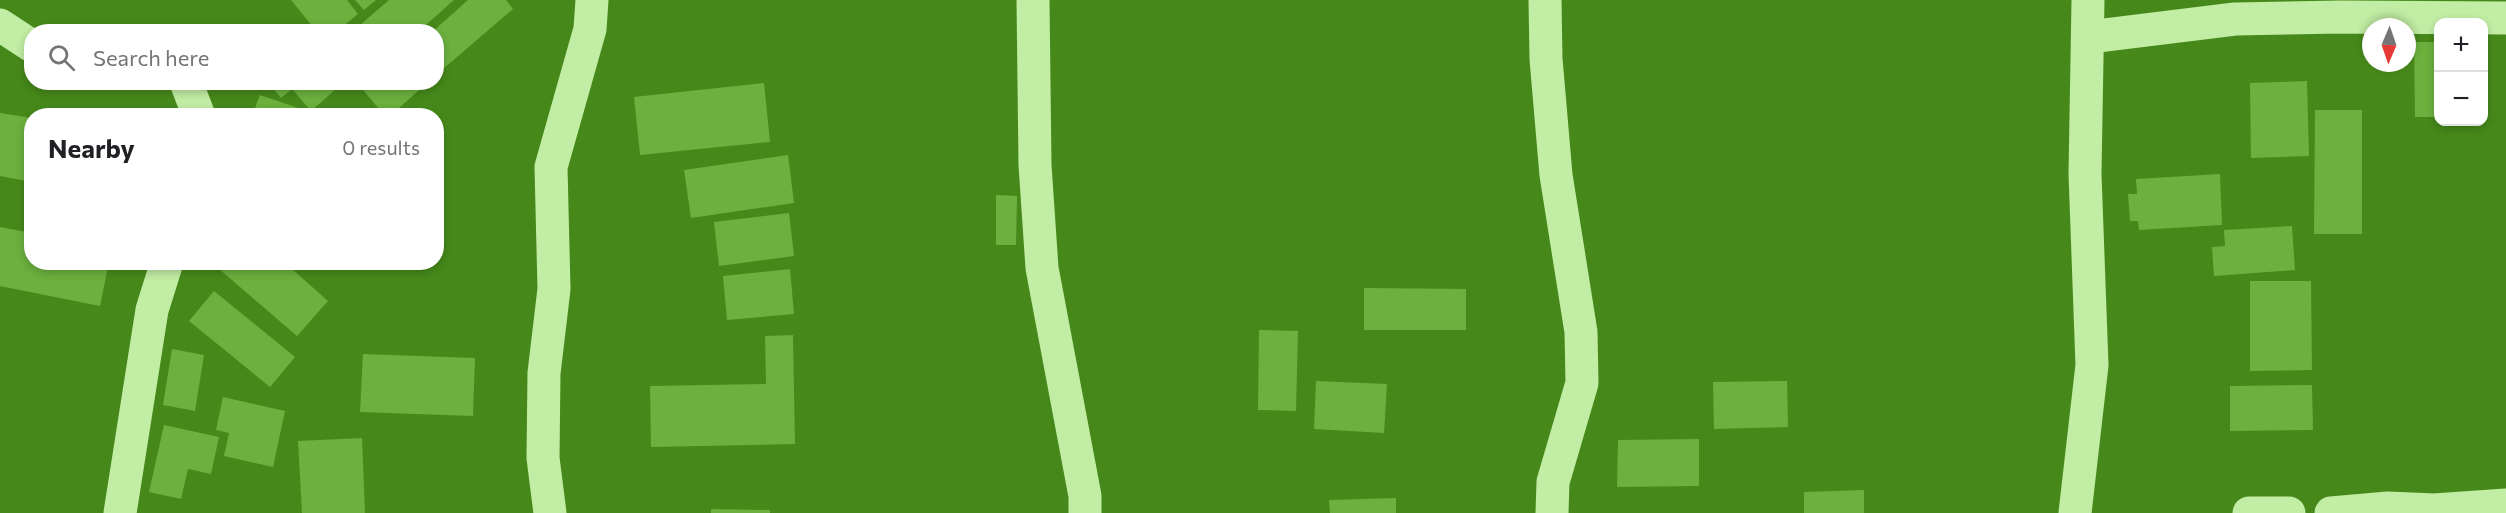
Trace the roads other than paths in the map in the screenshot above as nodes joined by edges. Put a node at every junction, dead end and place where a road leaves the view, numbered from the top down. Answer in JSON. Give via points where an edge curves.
{"nodes":[{"id":1,"x":591,"y":0,"type":"edge"},
{"id":2,"x":1033,"y":0,"type":"edge"},
{"id":3,"x":1545,"y":0,"type":"edge"},
{"id":4,"x":2088,"y":0,"type":"edge"},
{"id":5,"x":2506,"y":18,"type":"edge"},
{"id":6,"x":0,"y":25,"type":"edge"},
{"id":7,"x":2089,"y":37,"type":"junction"},
{"id":8,"x":24,"y":41,"type":"edge"},
{"id":9,"x":189,"y":90,"type":"edge"},
{"id":10,"x":196,"y":108,"type":"edge"},
{"id":11,"x":164,"y":270,"type":"edge"},
{"id":12,"x":2506,"y":505,"type":"edge"},
{"id":13,"x":120,"y":513,"type":"edge"},
{"id":14,"x":550,"y":513,"type":"edge"},
{"id":15,"x":1085,"y":513,"type":"edge"},
{"id":16,"x":1552,"y":513,"type":"edge"},
{"id":17,"x":2075,"y":513,"type":"edge"},
{"id":18,"x":2249,"y":513,"type":"edge"},
{"id":19,"x":2289,"y":513,"type":"edge"},
{"id":20,"x":2331,"y":513,"type":"edge"}],
"edges":[{"from":1,"to":14,"type":"street","via":[[591,29],[551,167],[554,289],[544,373],[543,436]]},
{"from":2,"to":15,"type":"street","via":[[1035,165],[1042,268]]},
{"from":3,"to":16,"type":"street","via":[[1556,175],[1581,332],[1582,382],[1553,482]]},
{"from":4,"to":7,"type":"street"},
{"from":5,"to":7,"type":"street","via":[[2235,20]]},
{"from":6,"to":8,"type":"street"},
{"from":7,"to":17,"type":"street","via":[[2085,174],[2092,365]]},
{"from":9,"to":10,"type":"street"},
{"from":11,"to":13,"type":"street","via":[[152,310]]},
{"from":12,"to":20,"type":"street"},
{"from":18,"to":19,"type":"street"}]}
